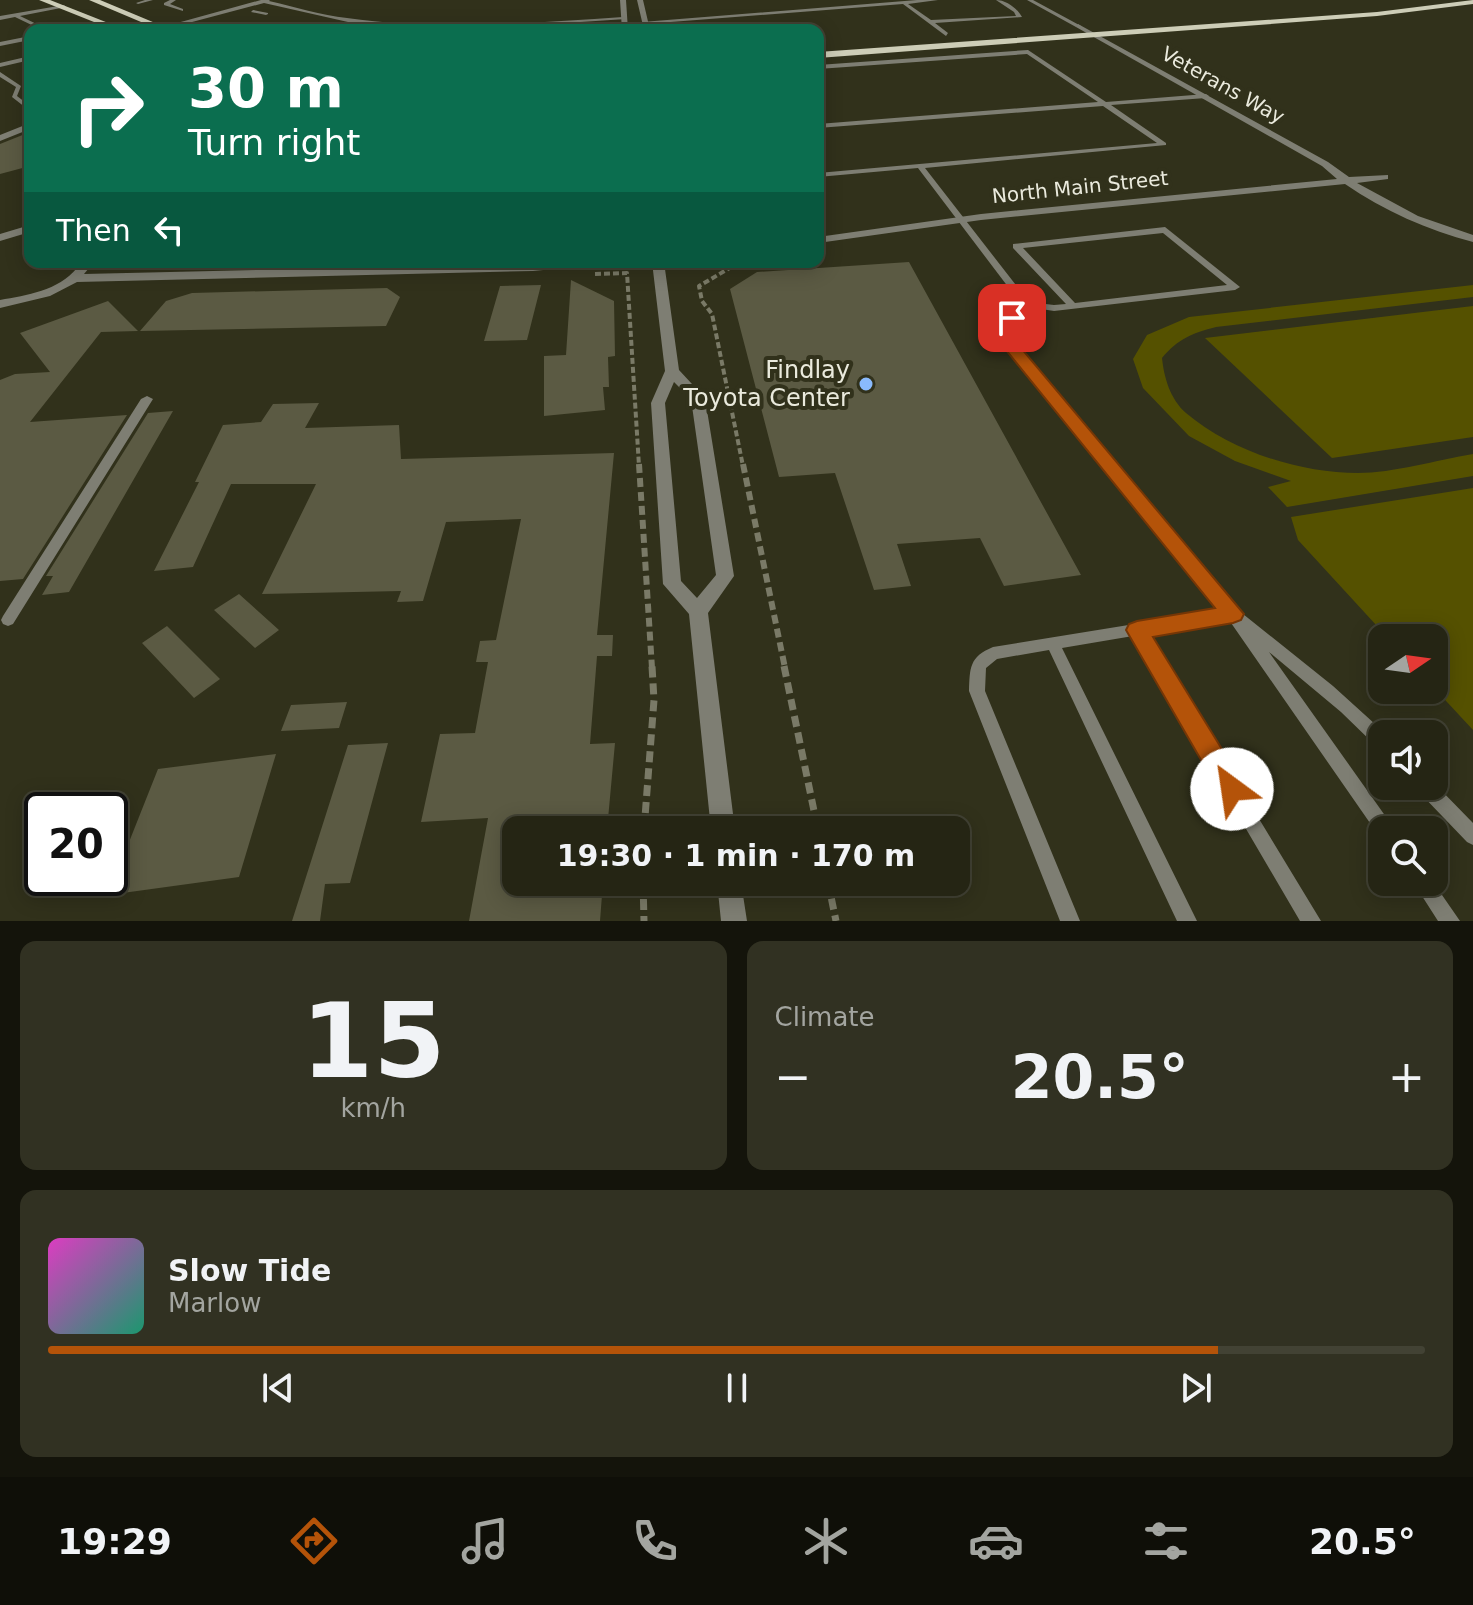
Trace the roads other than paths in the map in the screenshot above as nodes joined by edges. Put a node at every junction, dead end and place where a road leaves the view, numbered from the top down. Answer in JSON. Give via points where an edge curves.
{"nodes":[{"id":1,"x":43,"y":0,"type":"edge"},
{"id":2,"x":93,"y":0,"type":"edge"},
{"id":3,"x":167,"y":0,"type":"edge"},
{"id":4,"x":174,"y":0,"type":"edge"},
{"id":5,"x":236,"y":0,"type":"edge"},
{"id":6,"x":623,"y":0,"type":"edge"},
{"id":7,"x":640,"y":0,"type":"edge"},
{"id":8,"x":936,"y":0,"type":"edge"},
{"id":9,"x":998,"y":0,"type":"edge"},
{"id":10,"x":1029,"y":0,"type":"edge"},
{"id":11,"x":1418,"y":0,"type":"edge"},
{"id":12,"x":153,"y":1,"type":"edge"},
{"id":13,"x":266,"y":1,"type":"edge"},
{"id":14,"x":903,"y":2,"type":"junction"},
{"id":15,"x":1473,"y":2,"type":"edge"},
{"id":16,"x":138,"y":3,"type":"dead end"},
{"id":17,"x":251,"y":4,"type":"junction"},
{"id":18,"x":64,"y":6,"type":"junction"},
{"id":19,"x":279,"y":6,"type":"junction"},
{"id":20,"x":181,"y":10,"type":"dead end"},
{"id":21,"x":266,"y":14,"type":"dead end"},
{"id":22,"x":15,"y":15,"type":"junction"},
{"id":23,"x":326,"y":17,"type":"junction"},
{"id":24,"x":0,"y":18,"type":"edge"},
{"id":25,"x":623,"y":19,"type":"junction"},
{"id":26,"x":313,"y":20,"type":"dead end"},
{"id":27,"x":353,"y":21,"type":"junction"},
{"id":28,"x":929,"y":22,"type":"junction"},
{"id":29,"x":34,"y":24,"type":"edge"},
{"id":30,"x":108,"y":24,"type":"edge"},
{"id":31,"x":149,"y":24,"type":"edge"},
{"id":32,"x":179,"y":24,"type":"edge"},
{"id":33,"x":346,"y":24,"type":"edge"},
{"id":34,"x":394,"y":24,"type":"edge"},
{"id":35,"x":580,"y":24,"type":"edge"},
{"id":36,"x":624,"y":24,"type":"edge"},
{"id":37,"x":646,"y":24,"type":"edge"},
{"id":38,"x":667,"y":24,"type":"edge"},
{"id":39,"x":1078,"y":26,"type":"junction"},
{"id":40,"x":946,"y":34,"type":"junction"},
{"id":41,"x":1093,"y":34,"type":"junction"},
{"id":42,"x":24,"y":39,"type":"edge"},
{"id":43,"x":0,"y":44,"type":"edge"},
{"id":44,"x":824,"y":44,"type":"edge"},
{"id":45,"x":824,"y":55,"type":"edge"},
{"id":46,"x":24,"y":59,"type":"edge"},
{"id":47,"x":0,"y":65,"type":"edge"},
{"id":48,"x":824,"y":67,"type":"edge"},
{"id":49,"x":0,"y":74,"type":"edge"},
{"id":50,"x":1206,"y":96,"type":"junction"},
{"id":51,"x":24,"y":104,"type":"edge"},
{"id":52,"x":1104,"y":104,"type":"junction"},
{"id":53,"x":824,"y":126,"type":"edge"},
{"id":54,"x":24,"y":128,"type":"edge"},
{"id":55,"x":0,"y":138,"type":"edge"},
{"id":56,"x":920,"y":166,"type":"junction"},
{"id":57,"x":824,"y":174,"type":"edge"},
{"id":58,"x":1384,"y":177,"type":"dead end"},
{"id":59,"x":1346,"y":181,"type":"junction"},
{"id":60,"x":961,"y":221,"type":"junction"},
{"id":61,"x":24,"y":230,"type":"edge"},
{"id":62,"x":0,"y":238,"type":"edge"},
{"id":63,"x":824,"y":239,"type":"edge"},
{"id":64,"x":1473,"y":239,"type":"edge"},
{"id":65,"x":83,"y":268,"type":"edge"},
{"id":66,"x":492,"y":268,"type":"edge"},
{"id":67,"x":659,"y":268,"type":"edge"},
{"id":68,"x":77,"y":278,"type":"junction"},
{"id":69,"x":0,"y":304,"type":"edge"},
{"id":70,"x":1026,"y":304,"type":"junction"},
{"id":71,"x":1072,"y":305,"type":"junction"},
{"id":72,"x":672,"y":371,"type":"junction"},
{"id":73,"x":147,"y":399,"type":"dead end"},
{"id":74,"x":698,"y":611,"type":"junction"},
{"id":75,"x":1233,"y":614,"type":"junction"},
{"id":76,"x":8,"y":620,"type":"dead end"},
{"id":77,"x":1137,"y":630,"type":"junction"},
{"id":78,"x":1053,"y":644,"type":"junction"},
{"id":79,"x":1368,"y":727,"type":"edge"},
{"id":80,"x":1438,"y":800,"type":"edge"},
{"id":81,"x":721,"y":816,"type":"edge"},
{"id":82,"x":1375,"y":816,"type":"edge"},
{"id":83,"x":1473,"y":836,"type":"edge"},
{"id":84,"x":731,"y":896,"type":"edge"},
{"id":85,"x":1432,"y":896,"type":"edge"},
{"id":86,"x":734,"y":921,"type":"edge"},
{"id":87,"x":1070,"y":921,"type":"edge"},
{"id":88,"x":1187,"y":921,"type":"edge"},
{"id":89,"x":1311,"y":921,"type":"edge"},
{"id":90,"x":1450,"y":921,"type":"edge"}],
"edges":[{"from":1,"to":18,"type":"main road"},
{"from":2,"to":31,"type":"main road"},
{"from":3,"to":12,"type":"lane"},
{"from":4,"to":20,"type":"lane","via":[[166,4]]},
{"from":5,"to":17,"type":"lane"},
{"from":6,"to":25,"type":"street"},
{"from":7,"to":37,"type":"street"},
{"from":8,"to":14,"type":"lane"},
{"from":9,"to":28,"type":"lane","via":[[1019,17]]},
{"from":10,"to":39,"type":"lane"},
{"from":11,"to":39,"type":"main road"},
{"from":12,"to":16,"type":"lane"},
{"from":13,"to":17,"type":"lane"},
{"from":13,"to":19,"type":"lane"},
{"from":14,"to":28,"type":"lane"},
{"from":14,"to":38,"type":"lane"},
{"from":15,"to":41,"type":"main road"},
{"from":17,"to":32,"type":"lane"},
{"from":18,"to":22,"type":"lane"},
{"from":18,"to":30,"type":"main road"},
{"from":19,"to":21,"type":"lane","via":[[253,11]]},
{"from":19,"to":23,"type":"lane"},
{"from":22,"to":24,"type":"lane"},
{"from":22,"to":29,"type":"lane"},
{"from":23,"to":26,"type":"lane"},
{"from":23,"to":27,"type":"lane"},
{"from":25,"to":35,"type":"lane"},
{"from":25,"to":36,"type":"street"},
{"from":27,"to":33,"type":"lane"},
{"from":27,"to":34,"type":"lane"},
{"from":28,"to":40,"type":"lane"},
{"from":39,"to":40,"type":"main road"},
{"from":39,"to":41,"type":"street","name":"Veterans Way"},
{"from":40,"to":44,"type":"main road"},
{"from":41,"to":45,"type":"main road"},
{"from":41,"to":50,"type":"street","name":"Veterans Way"},
{"from":42,"to":43,"type":"lane"},
{"from":46,"to":47,"type":"street"},
{"from":48,"to":52,"type":"lane","via":[[1028,52]]},
{"from":49,"to":51,"type":"lane","via":[[19,87],[14,96]]},
{"from":50,"to":52,"type":"lane"},
{"from":50,"to":59,"type":"street","name":"Veterans Way"},
{"from":52,"to":53,"type":"lane"},
{"from":52,"to":56,"type":"lane","via":[[1164,144]]},
{"from":54,"to":55,"type":"street"},
{"from":56,"to":57,"type":"lane"},
{"from":56,"to":60,"type":"lane"},
{"from":58,"to":59,"type":"street","name":"North Main Street"},
{"from":59,"to":60,"type":"street","name":"North Main Street"},
{"from":59,"to":64,"type":"street","via":[[1419,221]]},
{"from":60,"to":63,"type":"street","name":"North Main Street"},
{"from":60,"to":70,"type":"lane"},
{"from":61,"to":62,"type":"street"},
{"from":65,"to":68,"type":"street"},
{"from":66,"to":68,"type":"street"},
{"from":67,"to":72,"type":"street"},
{"from":68,"to":69,"type":"street","via":[[28,299]]},
{"from":70,"to":71,"type":"lane"},
{"from":70,"to":75,"type":"lane","via":[[1006,332],[1014,350]]},
{"from":71,"to":71,"type":"lane","via":[[1101,302],[1235,287],[1165,230],[1016,246]]},
{"from":72,"to":74,"type":"street","via":[[658,403],[672,584]]},
{"from":72,"to":74,"type":"street","via":[[698,398],[725,576]]},
{"from":73,"to":76,"type":"lane"},
{"from":74,"to":81,"type":"street"},
{"from":75,"to":77,"type":"lane"},
{"from":75,"to":79,"type":"lane","via":[[1329,689]]},
{"from":75,"to":82,"type":"lane"},
{"from":77,"to":78,"type":"lane"},
{"from":77,"to":89,"type":"lane"},
{"from":78,"to":87,"type":"lane","via":[[993,653],[978,665],[977,691]]},
{"from":78,"to":88,"type":"lane"},
{"from":80,"to":83,"type":"lane"},
{"from":84,"to":86,"type":"street"},
{"from":85,"to":90,"type":"lane"}]}
